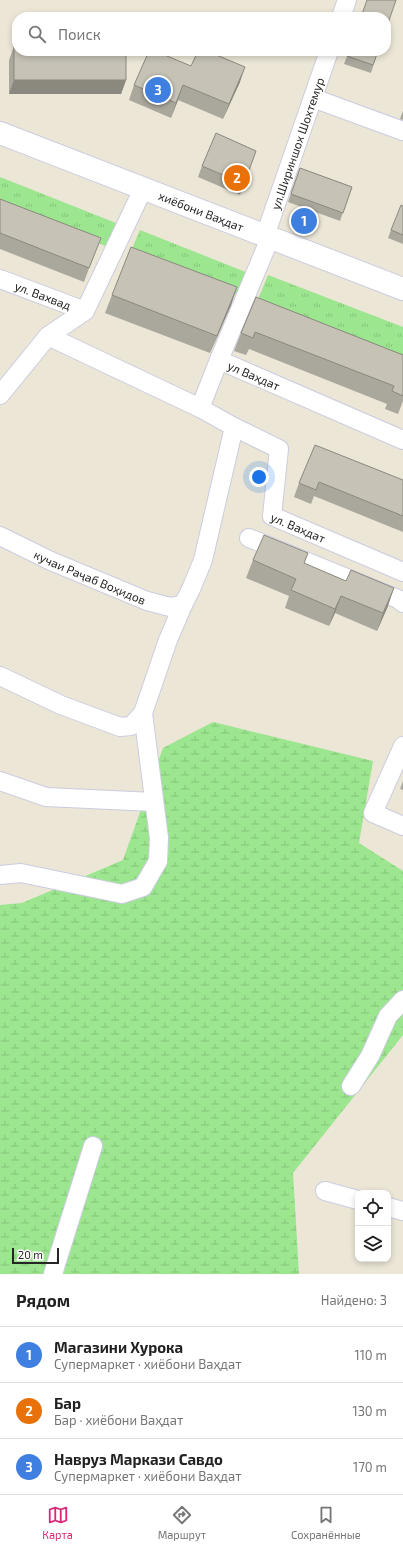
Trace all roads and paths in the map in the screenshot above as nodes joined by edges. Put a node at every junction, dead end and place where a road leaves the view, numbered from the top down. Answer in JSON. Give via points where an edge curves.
{"nodes":[{"id":1,"x":347,"y":0,"type":"edge"},
{"id":2,"x":343,"y":12,"type":"edge"},
{"id":3,"x":327,"y":56,"type":"edge"},
{"id":4,"x":313,"y":98,"type":"junction"},
{"id":5,"x":403,"y":131,"type":"edge"},
{"id":6,"x":0,"y":133,"type":"edge"},
{"id":7,"x":143,"y":189,"type":"junction"},
{"id":8,"x":267,"y":237,"type":"junction"},
{"id":9,"x":0,"y":279,"type":"edge"},
{"id":10,"x":403,"y":289,"type":"edge"},
{"id":11,"x":85,"y":311,"type":"junction"},
{"id":12,"x":48,"y":336,"type":"junction"},
{"id":13,"x":219,"y":360,"type":"junction"},
{"id":14,"x":0,"y":395,"type":"edge"},
{"id":15,"x":200,"y":408,"type":"junction"},
{"id":16,"x":234,"y":427,"type":"junction"},
{"id":17,"x":403,"y":440,"type":"edge"},
{"id":18,"x":0,"y":536,"type":"edge"},
{"id":19,"x":249,"y":538,"type":"dead end"},
{"id":20,"x":403,"y":572,"type":"edge"},
{"id":21,"x":403,"y":603,"type":"edge"},
{"id":22,"x":183,"y":605,"type":"junction"},
{"id":23,"x":0,"y":676,"type":"edge"},
{"id":24,"x":143,"y":713,"type":"junction"},
{"id":25,"x":403,"y":746,"type":"edge"},
{"id":26,"x":0,"y":781,"type":"edge"},
{"id":27,"x":154,"y":802,"type":"junction"},
{"id":28,"x":403,"y":826,"type":"edge"},
{"id":29,"x":0,"y":875,"type":"edge"},
{"id":30,"x":403,"y":1000,"type":"edge"},
{"id":31,"x":351,"y":1086,"type":"dead end"},
{"id":32,"x":93,"y":1146,"type":"dead end"},
{"id":33,"x":325,"y":1191,"type":"dead end"},
{"id":34,"x":355,"y":1199,"type":"edge"},
{"id":35,"x":391,"y":1208,"type":"edge"},
{"id":36,"x":403,"y":1211,"type":"edge"},
{"id":37,"x":53,"y":1274,"type":"edge"}],
"edges":[{"from":1,"to":2,"type":"street"},
{"from":3,"to":4,"type":"street","name":"ул.Шириншох Шохтемур"},
{"from":4,"to":5,"type":"street"},
{"from":4,"to":8,"type":"street","name":"ул.Шириншох Шохтемур"},
{"from":6,"to":7,"type":"main road","name":"хиёбони Ваҳдат"},
{"from":7,"to":8,"type":"main road","name":"хиёбони Ваҳдат"},
{"from":7,"to":11,"type":"street"},
{"from":8,"to":10,"type":"main road","name":"хиёбони Ваҳдат"},
{"from":8,"to":13,"type":"street"},
{"from":9,"to":11,"type":"street","name":"ул. Вахвад"},
{"from":11,"to":12,"type":"street"},
{"from":12,"to":14,"type":"street"},
{"from":12,"to":15,"type":"street"},
{"from":13,"to":15,"type":"street","name":"ул Ваҳдат"},
{"from":13,"to":17,"type":"street","name":"ул Ваҳдат"},
{"from":15,"to":16,"type":"street","name":"ул. Вахдат"},
{"from":16,"to":20,"type":"street","name":"ул. Вахдат","via":[[279,449],[272,516]]},
{"from":16,"to":22,"type":"street","via":[[203,560]]},
{"from":18,"to":22,"type":"street","name":"кучаи Раҷаб Воҳидов","via":[[51,561],[147,601],[170,607]]},
{"from":19,"to":21,"type":"street"},
{"from":22,"to":24,"type":"street"},
{"from":23,"to":24,"type":"street","via":[[61,705],[120,727],[131,726]]},
{"from":24,"to":27,"type":"street"},
{"from":25,"to":28,"type":"street","via":[[373,813]]},
{"from":26,"to":27,"type":"street","via":[[46,797]]},
{"from":27,"to":29,"type":"street","via":[[159,838],[158,861],[143,887],[122,894],[21,873]]},
{"from":30,"to":31,"type":"street","via":[[388,1016],[370,1056]]},
{"from":32,"to":37,"type":"street"},
{"from":33,"to":34,"type":"street"},
{"from":35,"to":36,"type":"street"}]}
